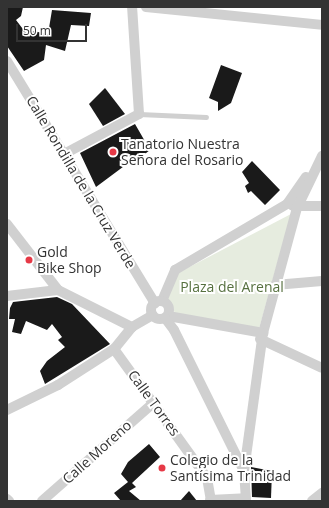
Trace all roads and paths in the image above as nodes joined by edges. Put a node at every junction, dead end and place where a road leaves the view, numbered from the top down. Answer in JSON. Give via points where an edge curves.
{"nodes":[{"id":1,"x":132,"y":7,"type":"edge"},
{"id":2,"x":146,"y":7,"type":"edge"},
{"id":3,"x":162,"y":8,"type":"edge"},
{"id":4,"x":215,"y":9,"type":"edge"},
{"id":5,"x":322,"y":25,"type":"edge"},
{"id":6,"x":7,"y":61,"type":"edge"},
{"id":7,"x":139,"y":114,"type":"junction"},
{"id":8,"x":206,"y":117,"type":"dead end"},
{"id":9,"x":322,"y":149,"type":"edge"},
{"id":10,"x":66,"y":153,"type":"junction"},
{"id":11,"x":322,"y":156,"type":"edge"},
{"id":12,"x":287,"y":204,"type":"junction"},
{"id":13,"x":322,"y":206,"type":"edge"},
{"id":14,"x":297,"y":208,"type":"junction"},
{"id":15,"x":7,"y":224,"type":"edge"},
{"id":16,"x":322,"y":280,"type":"edge"},
{"id":17,"x":275,"y":285,"type":"junction"},
{"id":18,"x":58,"y":290,"type":"junction"},
{"id":19,"x":7,"y":296,"type":"edge"},
{"id":20,"x":158,"y":302,"type":"junction"},
{"id":21,"x":153,"y":315,"type":"junction"},
{"id":22,"x":167,"y":317,"type":"junction"},
{"id":23,"x":191,"y":322,"type":"junction"},
{"id":24,"x":132,"y":327,"type":"junction"},
{"id":25,"x":174,"y":330,"type":"junction"},
{"id":26,"x":262,"y":336,"type":"junction"},
{"id":27,"x":114,"y":349,"type":"junction"},
{"id":28,"x":322,"y":368,"type":"edge"},
{"id":29,"x":153,"y":403,"type":"junction"},
{"id":30,"x":7,"y":410,"type":"edge"},
{"id":31,"x":244,"y":471,"type":"junction"},
{"id":32,"x":322,"y":493,"type":"edge"},
{"id":33,"x":246,"y":499,"type":"edge"},
{"id":34,"x":42,"y":501,"type":"edge"},
{"id":35,"x":211,"y":501,"type":"edge"},
{"id":36,"x":312,"y":501,"type":"edge"}],
"edges":[{"from":1,"to":7,"type":"street"},
{"from":2,"to":3,"type":"street"},
{"from":3,"to":4,"type":"street"},
{"from":4,"to":5,"type":"street"},
{"from":6,"to":10,"type":"street","name":"Calle Rondilla de la Cruz Verde"},
{"from":7,"to":8,"type":"lane"},
{"from":7,"to":10,"type":"street"},
{"from":9,"to":12,"type":"street"},
{"from":10,"to":20,"type":"street","name":"Calle Rondilla de la Cruz Verde"},
{"from":11,"to":14,"type":"street"},
{"from":12,"to":14,"type":"street"},
{"from":12,"to":20,"type":"street","via":[[175,270]]},
{"from":13,"to":14,"type":"street"},
{"from":14,"to":17,"type":"street"},
{"from":15,"to":18,"type":"street"},
{"from":16,"to":17,"type":"street"},
{"from":17,"to":26,"type":"street"},
{"from":18,"to":19,"type":"street"},
{"from":18,"to":24,"type":"street"},
{"from":20,"to":21,"type":"street"},
{"from":20,"to":22,"type":"street","name":"Calle Rondilla de la Cruz Verde","via":[[169,308]]},
{"from":21,"to":22,"type":"street","via":[[157,319]]},
{"from":21,"to":24,"type":"street"},
{"from":22,"to":23,"type":"street"},
{"from":22,"to":25,"type":"street"},
{"from":23,"to":25,"type":"street"},
{"from":23,"to":26,"type":"street"},
{"from":24,"to":27,"type":"street"},
{"from":25,"to":31,"type":"street"},
{"from":26,"to":28,"type":"street"},
{"from":26,"to":31,"type":"street"},
{"from":27,"to":29,"type":"street","name":"Calle Torres"},
{"from":27,"to":30,"type":"street","via":[[58,385]]},
{"from":29,"to":34,"type":"street","name":"Calle Moreno"},
{"from":29,"to":35,"type":"street","name":"Calle Torres","via":[[207,478]]},
{"from":31,"to":33,"type":"street"},
{"from":32,"to":36,"type":"street"},
{"from":33,"to":35,"type":"street"}]}
